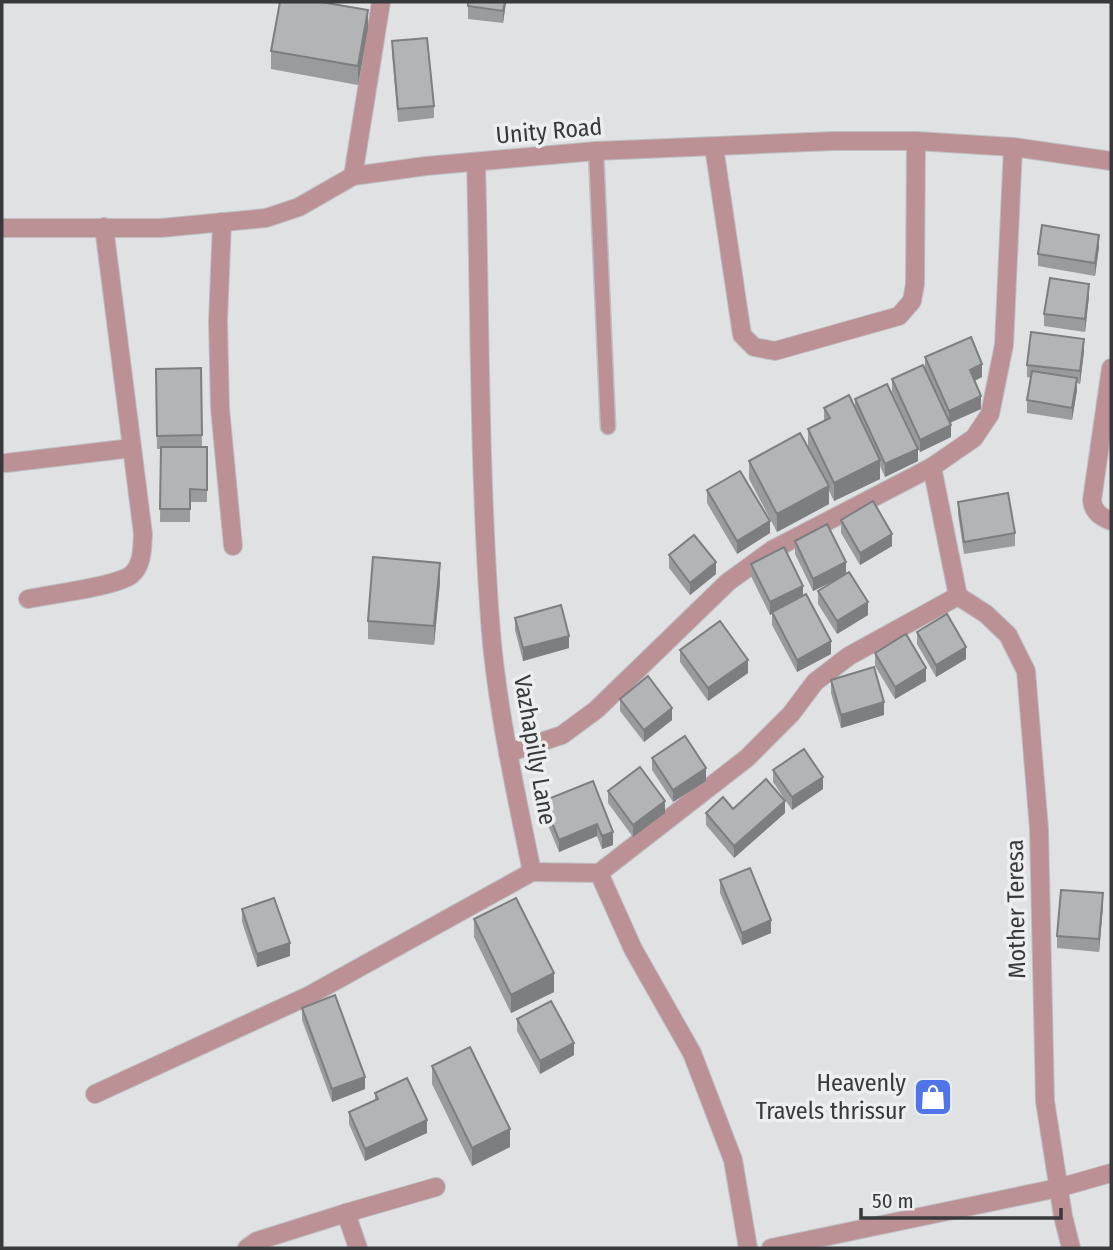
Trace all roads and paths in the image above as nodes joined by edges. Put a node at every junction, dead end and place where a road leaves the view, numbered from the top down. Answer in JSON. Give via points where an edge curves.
{"nodes":[{"id":1,"x":381,"y":2,"type":"edge"},
{"id":2,"x":916,"y":141,"type":"junction"},
{"id":3,"x":714,"y":147,"type":"junction"},
{"id":4,"x":1013,"y":147,"type":"junction"},
{"id":5,"x":596,"y":151,"type":"junction"},
{"id":6,"x":1111,"y":160,"type":"edge"},
{"id":7,"x":476,"y":162,"type":"junction"},
{"id":8,"x":354,"y":176,"type":"junction"},
{"id":9,"x":222,"y":222,"type":"junction"},
{"id":10,"x":104,"y":227,"type":"junction"},
{"id":11,"x":2,"y":228,"type":"edge"},
{"id":12,"x":1111,"y":368,"type":"edge"},
{"id":13,"x":608,"y":427,"type":"dead end"},
{"id":14,"x":132,"y":448,"type":"junction"},
{"id":15,"x":6,"y":463,"type":"dead end"},
{"id":16,"x":932,"y":467,"type":"junction"},
{"id":17,"x":1111,"y":521,"type":"edge"},
{"id":18,"x":233,"y":545,"type":"dead end"},
{"id":19,"x":958,"y":596,"type":"junction"},
{"id":20,"x":28,"y":599,"type":"dead end"},
{"id":21,"x":508,"y":754,"type":"junction"},
{"id":22,"x":532,"y":872,"type":"junction"},
{"id":23,"x":599,"y":873,"type":"junction"},
{"id":24,"x":95,"y":1094,"type":"dead end"},
{"id":25,"x":1111,"y":1173,"type":"edge"},
{"id":26,"x":436,"y":1187,"type":"dead end"},
{"id":27,"x":1058,"y":1188,"type":"junction"},
{"id":28,"x":346,"y":1213,"type":"junction"},
{"id":29,"x":247,"y":1248,"type":"edge"},
{"id":30,"x":358,"y":1248,"type":"edge"},
{"id":31,"x":748,"y":1248,"type":"edge"},
{"id":32,"x":771,"y":1248,"type":"edge"},
{"id":33,"x":1071,"y":1248,"type":"edge"}],
"edges":[{"from":1,"to":8,"type":"street"},
{"from":2,"to":3,"type":"street","name":"Unity Road"},
{"from":2,"to":3,"type":"street","via":[[912,301],[899,316],[775,351],[754,347],[742,335]]},
{"from":2,"to":4,"type":"street","name":"Unity Road"},
{"from":3,"to":5,"type":"street","name":"Unity Road"},
{"from":4,"to":6,"type":"street","name":"Unity Road"},
{"from":4,"to":16,"type":"street","via":[[1004,345],[990,414],[974,438]]},
{"from":5,"to":7,"type":"street","name":"Unity Road"},
{"from":5,"to":13,"type":"lane"},
{"from":7,"to":8,"type":"street","name":"Unity Road"},
{"from":7,"to":21,"type":"street","name":"Vazhapilly Lane","via":[[490,609]]},
{"from":8,"to":9,"type":"street","name":"Unity Road","via":[[299,207],[266,218]]},
{"from":9,"to":10,"type":"street","name":"Unity Road"},
{"from":9,"to":18,"type":"street","via":[[220,408]]},
{"from":10,"to":11,"type":"street","name":"Unity Road"},
{"from":10,"to":14,"type":"street"},
{"from":12,"to":17,"type":"street","via":[[1092,500],[1101,517]]},
{"from":14,"to":15,"type":"street"},
{"from":14,"to":20,"type":"street","via":[[143,534],[141,559],[132,575]]},
{"from":16,"to":19,"type":"street"},
{"from":16,"to":21,"type":"street","via":[[772,550],[728,582],[596,710],[562,735]]},
{"from":19,"to":23,"type":"street","via":[[849,656],[815,682],[747,758]]},
{"from":19,"to":27,"type":"street","name":"Mother Teresa","via":[[1008,635],[1026,671],[1039,829],[1045,1101]]},
{"from":21,"to":22,"type":"street","name":"Vazhapilly Lane"},
{"from":22,"to":23,"type":"street"},
{"from":22,"to":24,"type":"street","via":[[308,996]]},
{"from":23,"to":31,"type":"street","via":[[633,949],[692,1054],[733,1160]]},
{"from":25,"to":27,"type":"street"},
{"from":26,"to":28,"type":"street"},
{"from":27,"to":32,"type":"street"},
{"from":27,"to":33,"type":"street","name":"Mother Teresa"},
{"from":28,"to":29,"type":"street"},
{"from":28,"to":30,"type":"street"}]}
